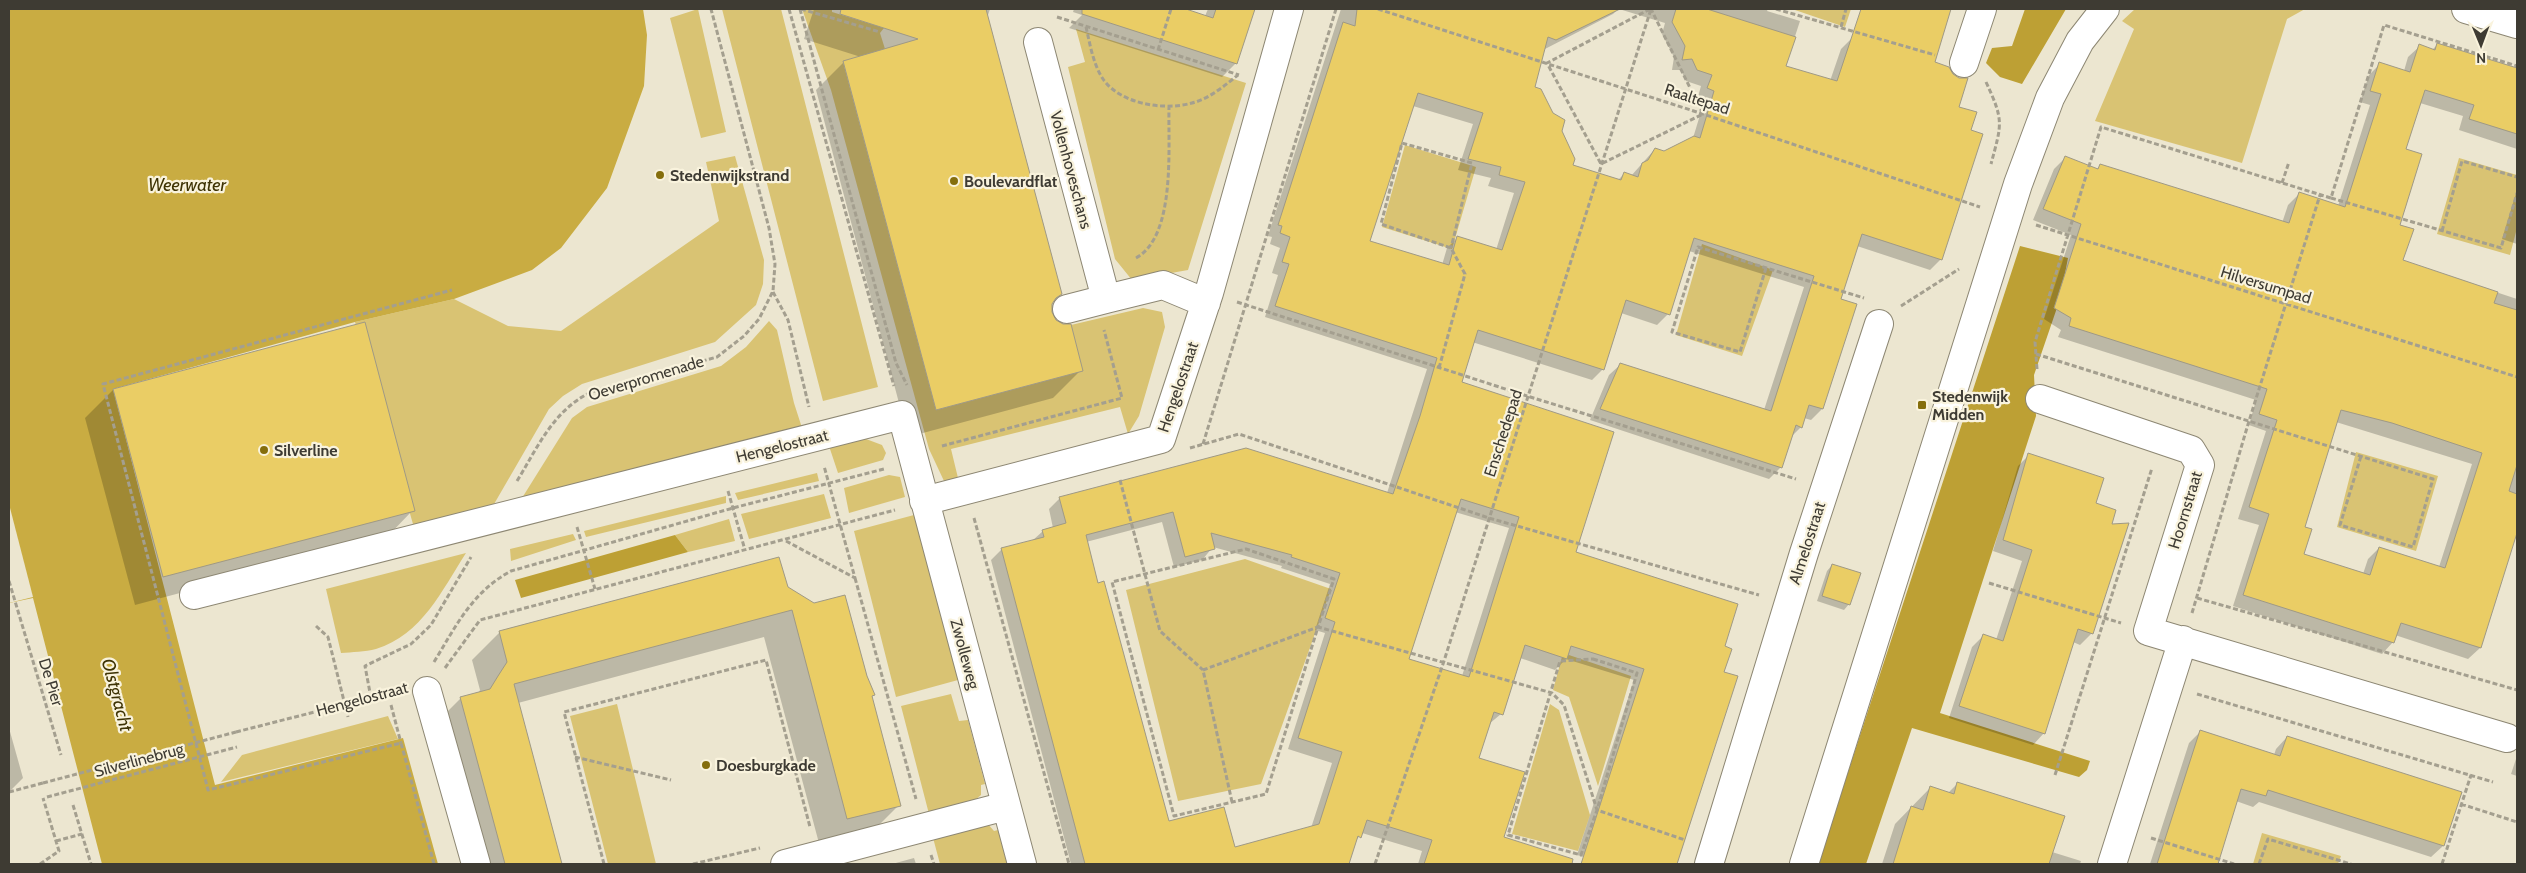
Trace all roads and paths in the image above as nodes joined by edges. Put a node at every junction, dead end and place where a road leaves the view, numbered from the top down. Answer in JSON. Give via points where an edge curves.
{"nodes":[{"id":1,"x":711,"y":9,"type":"edge"},
{"id":2,"x":789,"y":9,"type":"edge"},
{"id":3,"x":800,"y":9,"type":"edge"},
{"id":4,"x":1171,"y":9,"type":"edge"},
{"id":5,"x":1290,"y":9,"type":"edge"},
{"id":6,"x":1336,"y":9,"type":"edge"},
{"id":7,"x":1378,"y":9,"type":"edge"},
{"id":8,"x":1651,"y":9,"type":"edge"},
{"id":9,"x":1776,"y":9,"type":"edge"},
{"id":10,"x":1846,"y":9,"type":"edge"},
{"id":11,"x":1982,"y":9,"type":"edge"},
{"id":12,"x":2105,"y":9,"type":"edge"},
{"id":13,"x":2466,"y":9,"type":"edge"},
{"id":14,"x":1048,"y":14,"type":"dead end"},
{"id":15,"x":2517,"y":24,"type":"edge"},
{"id":16,"x":1086,"y":27,"type":"junction"},
{"id":17,"x":1841,"y":27,"type":"junction"},
{"id":18,"x":880,"y":32,"type":"dead end"},
{"id":19,"x":1038,"y":42,"type":"dead end"},
{"id":20,"x":1158,"y":50,"type":"junction"},
{"id":21,"x":1547,"y":63,"type":"junction"},
{"id":22,"x":1964,"y":63,"type":"junction"},
{"id":23,"x":2517,"y":66,"type":"edge"},
{"id":24,"x":1238,"y":75,"type":"junction"},
{"id":25,"x":1268,"y":85,"type":"junction"},
{"id":26,"x":1625,"y":88,"type":"junction"},
{"id":27,"x":1703,"y":114,"type":"junction"},
{"id":28,"x":2288,"y":162,"type":"dead end"},
{"id":29,"x":1601,"y":164,"type":"junction"},
{"id":30,"x":1988,"y":172,"type":"dead end"},
{"id":31,"x":2517,"y":177,"type":"edge"},
{"id":32,"x":2282,"y":183,"type":"junction"},
{"id":33,"x":2517,"y":193,"type":"edge"},
{"id":34,"x":2320,"y":195,"type":"junction"},
{"id":35,"x":1981,"y":198,"type":"dead end"},
{"id":36,"x":2331,"y":198,"type":"junction"},
{"id":37,"x":1979,"y":207,"type":"junction"},
{"id":38,"x":1979,"y":216,"type":"dead end"},
{"id":39,"x":2007,"y":217,"type":"junction"},
{"id":40,"x":2442,"y":231,"type":"junction"},
{"id":41,"x":2067,"y":236,"type":"junction"},
{"id":42,"x":1451,"y":248,"type":"junction"},
{"id":43,"x":1967,"y":264,"type":"dead end"},
{"id":44,"x":1766,"y":268,"type":"junction"},
{"id":45,"x":773,"y":291,"type":"junction"},
{"id":46,"x":1208,"y":298,"type":"junction"},
{"id":47,"x":1106,"y":299,"type":"junction"},
{"id":48,"x":1245,"y":304,"type":"junction"},
{"id":49,"x":2286,"y":304,"type":"junction"},
{"id":50,"x":1066,"y":309,"type":"dead end"},
{"id":51,"x":1874,"y":312,"type":"junction"},
{"id":52,"x":2036,"y":354,"type":"junction"},
{"id":53,"x":1438,"y":368,"type":"junction"},
{"id":54,"x":2517,"y":377,"type":"edge"},
{"id":55,"x":1528,"y":396,"type":"junction"},
{"id":56,"x":2040,"y":399,"type":"joint"},
{"id":57,"x":906,"y":403,"type":"junction"},
{"id":58,"x":2249,"y":421,"type":"junction"},
{"id":59,"x":817,"y":438,"type":"junction"},
{"id":60,"x":2161,"y":440,"type":"junction"},
{"id":61,"x":1203,"y":444,"type":"junction"},
{"id":62,"x":1184,"y":450,"type":"dead end"},
{"id":63,"x":2360,"y":456,"type":"junction"},
{"id":64,"x":914,"y":461,"type":"junction"},
{"id":65,"x":720,"y":462,"type":"junction"},
{"id":66,"x":1120,"y":478,"type":"dead end"},
{"id":67,"x":829,"y":483,"type":"junction"},
{"id":68,"x":1825,"y":488,"type":"junction"},
{"id":69,"x":571,"y":500,"type":"junction"},
{"id":70,"x":924,"y":501,"type":"junction"},
{"id":71,"x":733,"y":508,"type":"junction"},
{"id":72,"x":971,"y":509,"type":"dead end"},
{"id":73,"x":1489,"y":518,"type":"junction"},
{"id":74,"x":493,"y":519,"type":"junction"},
{"id":75,"x":841,"y":525,"type":"junction"},
{"id":76,"x":785,"y":540,"type":"junction"},
{"id":77,"x":745,"y":550,"type":"junction"},
{"id":78,"x":583,"y":551,"type":"junction"},
{"id":79,"x":1145,"y":574,"type":"junction"},
{"id":80,"x":855,"y":578,"type":"junction"},
{"id":81,"x":9,"y":581,"type":"edge"},
{"id":82,"x":1989,"y":583,"type":"dead end"},
{"id":83,"x":595,"y":589,"type":"junction"},
{"id":84,"x":194,"y":594,"type":"dead end"},
{"id":85,"x":2197,"y":598,"type":"junction"},
{"id":86,"x":1765,"y":601,"type":"dead end"},
{"id":87,"x":2106,"y":618,"type":"junction"},
{"id":88,"x":316,"y":626,"type":"dead end"},
{"id":89,"x":1318,"y":627,"type":"junction"},
{"id":90,"x":2148,"y":631,"type":"junction"},
{"id":91,"x":2183,"y":640,"type":"junction"},
{"id":92,"x":1444,"y":661,"type":"junction"},
{"id":93,"x":1203,"y":670,"type":"junction"},
{"id":94,"x":420,"y":683,"type":"junction"},
{"id":95,"x":2517,"y":690,"type":"edge"},
{"id":96,"x":2191,"y":692,"type":"dead end"},
{"id":97,"x":1552,"y":693,"type":"junction"},
{"id":98,"x":372,"y":698,"type":"junction"},
{"id":99,"x":344,"y":704,"type":"junction"},
{"id":100,"x":391,"y":705,"type":"dead end"},
{"id":101,"x":348,"y":716,"type":"dead end"},
{"id":102,"x":236,"y":732,"type":"joint"},
{"id":103,"x":2507,"y":738,"type":"dead end"},
{"id":104,"x":401,"y":743,"type":"dead end"},
{"id":105,"x":237,"y":747,"type":"dead end"},
{"id":106,"x":60,"y":755,"type":"dead end"},
{"id":107,"x":576,"y":757,"type":"junction"},
{"id":108,"x":2054,"y":775,"type":"dead end"},
{"id":109,"x":2471,"y":776,"type":"junction"},
{"id":110,"x":671,"y":780,"type":"dead end"},
{"id":111,"x":2493,"y":782,"type":"dead end"},
{"id":112,"x":9,"y":792,"type":"edge"},
{"id":113,"x":1232,"y":802,"type":"junction"},
{"id":114,"x":74,"y":804,"type":"dead end"},
{"id":115,"x":2461,"y":804,"type":"junction"},
{"id":116,"x":1006,"y":806,"type":"junction"},
{"id":117,"x":1597,"y":810,"type":"junction"},
{"id":118,"x":2517,"y":822,"type":"edge"},
{"id":119,"x":924,"y":827,"type":"junction"},
{"id":120,"x":82,"y":834,"type":"junction"},
{"id":121,"x":2147,"y":837,"type":"dead end"},
{"id":122,"x":56,"y":840,"type":"junction"},
{"id":123,"x":765,"y":847,"type":"dead end"},
{"id":124,"x":817,"y":856,"type":"junction"},
{"id":125,"x":1711,"y":857,"type":"edge"},
{"id":126,"x":2336,"y":862,"type":"edge"},
{"id":127,"x":40,"y":864,"type":"edge"},
{"id":128,"x":91,"y":864,"type":"edge"},
{"id":129,"x":476,"y":864,"type":"edge"},
{"id":130,"x":604,"y":864,"type":"edge"},
{"id":131,"x":693,"y":864,"type":"edge"},
{"id":132,"x":786,"y":864,"type":"edge"},
{"id":133,"x":934,"y":864,"type":"edge"},
{"id":134,"x":1022,"y":864,"type":"edge"},
{"id":135,"x":1069,"y":864,"type":"edge"},
{"id":136,"x":1376,"y":864,"type":"edge"},
{"id":137,"x":1804,"y":864,"type":"edge"},
{"id":138,"x":2112,"y":864,"type":"edge"},
{"id":139,"x":2234,"y":864,"type":"edge"},
{"id":140,"x":2260,"y":864,"type":"edge"},
{"id":141,"x":2351,"y":864,"type":"edge"},
{"id":142,"x":2442,"y":864,"type":"edge"}],
"edges":[{"from":1,"to":45,"type":"path","name":"Oeverpromenade","via":[[769,228],[775,264]]},
{"from":2,"to":57,"type":"path"},
{"from":3,"to":18,"type":"path"},
{"from":3,"to":57,"type":"path"},
{"from":4,"to":20,"type":"path"},
{"from":5,"to":25,"type":"street","name":"Hengelostraat"},
{"from":6,"to":48,"type":"path"},
{"from":7,"to":21,"type":"path","name":"Raaltepad"},
{"from":8,"to":21,"type":"path"},
{"from":8,"to":26,"type":"path","name":"Enschedepad"},
{"from":8,"to":27,"type":"path"},
{"from":9,"to":17,"type":"path"},
{"from":10,"to":17,"type":"path"},
{"from":11,"to":22,"type":"street"},
{"from":12,"to":39,"type":"street","via":[[2080,41],[2050,98]]},
{"from":13,"to":15,"type":"street"},
{"from":14,"to":16,"type":"path"},
{"from":16,"to":20,"type":"path"},
{"from":16,"to":24,"type":"path","via":[[1094,60],[1103,78],[1113,90],[1137,101],[1169,107],[1193,103],[1219,90]]},
{"from":17,"to":22,"type":"path"},
{"from":19,"to":47,"type":"street","name":"Vollenhoveschans"},
{"from":20,"to":24,"type":"path"},
{"from":21,"to":26,"type":"path","name":"Raaltepad"},
{"from":21,"to":29,"type":"path"},
{"from":22,"to":30,"type":"path","via":[[1980,69],[2000,111],[2000,129]]},
{"from":23,"to":36,"type":"path","via":[[2384,25]]},
{"from":24,"to":25,"type":"path"},
{"from":25,"to":46,"type":"street","name":"Hengelostraat"},
{"from":26,"to":27,"type":"path","name":"Raaltepad"},
{"from":26,"to":29,"type":"path","name":"Enschedepad"},
{"from":27,"to":29,"type":"path"},
{"from":27,"to":37,"type":"path","name":"Raaltepad"},
{"from":28,"to":32,"type":"path"},
{"from":29,"to":55,"type":"path","name":"Enschedepad"},
{"from":31,"to":40,"type":"path","via":[[2462,161]]},
{"from":32,"to":34,"type":"path"},
{"from":32,"to":41,"type":"path","via":[[2101,127]]},
{"from":33,"to":40,"type":"path","via":[[2502,248]]},
{"from":34,"to":36,"type":"path"},
{"from":34,"to":49,"type":"path"},
{"from":35,"to":37,"type":"path"},
{"from":36,"to":40,"type":"path"},
{"from":37,"to":38,"type":"path"},
{"from":37,"to":39,"type":"path","name":"Raaltepad"},
{"from":39,"to":41,"type":"path","name":"Hilversumpad"},
{"from":39,"to":137,"type":"street"},
{"from":41,"to":49,"type":"path","name":"Hilversumpad"},
{"from":41,"to":52,"type":"path","via":[[2034,342]]},
{"from":42,"to":42,"type":"path","via":[[1381,224],[1402,143],[1472,163]]},
{"from":42,"to":53,"type":"path","via":[[1465,274]]},
{"from":43,"to":51,"type":"path","via":[[1898,309]]},
{"from":44,"to":44,"type":"path","via":[[1698,247],[1672,332],[1740,352]]},
{"from":44,"to":51,"type":"path"},
{"from":45,"to":59,"type":"path","via":[[788,320]]},
{"from":45,"to":74,"type":"path","name":"Oeverpromenade","via":[[759,319],[744,336],[717,357],[591,392],[573,401],[555,419]]},
{"from":46,"to":47,"type":"street","via":[[1163,286]]},
{"from":46,"to":48,"type":"path"},
{"from":46,"to":70,"type":"street","name":"Hengelostraat","via":[[1161,438]]},
{"from":47,"to":50,"type":"street"},
{"from":48,"to":53,"type":"path"},
{"from":48,"to":61,"type":"path"},
{"from":49,"to":54,"type":"path","name":"Hilversumpad"},
{"from":49,"to":58,"type":"path"},
{"from":51,"to":68,"type":"street","name":"Almelostraat"},
{"from":52,"to":56,"type":"path"},
{"from":52,"to":58,"type":"path"},
{"from":53,"to":55,"type":"path"},
{"from":55,"to":68,"type":"path"},
{"from":55,"to":73,"type":"path","name":"Enschedepad"},
{"from":56,"to":60,"type":"street","name":"Hoornstraat"},
{"from":57,"to":59,"type":"street","name":"Hengelostraat"},
{"from":57,"to":64,"type":"street"},
{"from":58,"to":63,"type":"path"},
{"from":58,"to":85,"type":"path"},
{"from":59,"to":65,"type":"street","name":"Hengelostraat"},
{"from":59,"to":67,"type":"path"},
{"from":60,"to":87,"type":"path"},
{"from":60,"to":90,"type":"street","name":"Hoornstraat","via":[[2191,450],[2200,465]]},
{"from":61,"to":62,"type":"path"},
{"from":61,"to":73,"type":"path","via":[[1239,434]]},
{"from":63,"to":63,"type":"path","via":[[2340,525],[2413,547],[2433,479]]},
{"from":64,"to":67,"type":"path"},
{"from":64,"to":70,"type":"street"},
{"from":65,"to":69,"type":"street","name":"Hengelostraat"},
{"from":65,"to":71,"type":"path","name":"Hengelostraat"},
{"from":66,"to":79,"type":"path"},
{"from":67,"to":71,"type":"path"},
{"from":67,"to":75,"type":"path"},
{"from":68,"to":125,"type":"street","name":"Almelostraat"},
{"from":69,"to":74,"type":"street","name":"Hengelostraat"},
{"from":69,"to":78,"type":"path"},
{"from":70,"to":75,"type":"path","name":"Hengelostraat"},
{"from":70,"to":116,"type":"street","name":"Zwolleweg"},
{"from":71,"to":77,"type":"path","name":"Hengelostraat"},
{"from":71,"to":78,"type":"path"},
{"from":72,"to":135,"type":"path"},
{"from":73,"to":86,"type":"path","via":[[1761,595]]},
{"from":73,"to":92,"type":"path","name":"Enschedepad"},
{"from":74,"to":84,"type":"street","name":"Hengelostraat"},
{"from":74,"to":98,"type":"path","name":"Oeverpromenade","via":[[431,625],[411,644],[365,666]]},
{"from":75,"to":76,"type":"path","name":"Hengelostraat"},
{"from":75,"to":80,"type":"path"},
{"from":76,"to":77,"type":"path","name":"Hengelostraat"},
{"from":76,"to":80,"type":"path"},
{"from":77,"to":83,"type":"path","name":"Hengelostraat"},
{"from":78,"to":83,"type":"path"},
{"from":78,"to":94,"type":"path","via":[[511,571],[487,586],[468,607]]},
{"from":79,"to":89,"type":"path","via":[[1246,549],[1334,579]]},
{"from":79,"to":93,"type":"path","via":[[1160,632]]},
{"from":79,"to":113,"type":"path","via":[[1112,582],[1174,816]]},
{"from":80,"to":119,"type":"path"},
{"from":81,"to":106,"type":"path","name":"De Pier"},
{"from":82,"to":87,"type":"path"},
{"from":83,"to":94,"type":"path","name":"Hengelostraat","via":[[480,620]]},
{"from":85,"to":91,"type":"path"},
{"from":85,"to":95,"type":"path"},
{"from":87,"to":90,"type":"path"},
{"from":87,"to":108,"type":"path"},
{"from":88,"to":99,"type":"path","via":[[328,638]]},
{"from":89,"to":92,"type":"path"},
{"from":89,"to":93,"type":"path"},
{"from":89,"to":113,"type":"path","via":[[1266,794]]},
{"from":90,"to":91,"type":"street"},
{"from":91,"to":103,"type":"street"},
{"from":91,"to":138,"type":"street"},
{"from":92,"to":97,"type":"path"},
{"from":92,"to":136,"type":"path","name":"Enschedepad"},
{"from":93,"to":113,"type":"path"},
{"from":94,"to":98,"type":"path","name":"Hengelostraat"},
{"from":94,"to":129,"type":"street"},
{"from":96,"to":109,"type":"path"},
{"from":97,"to":117,"type":"path","via":[[1564,706]]},
{"from":97,"to":117,"type":"path","via":[[1560,661],[1593,659],[1637,673]]},
{"from":97,"to":117,"type":"path","via":[[1508,835],[1580,855]]},
{"from":98,"to":99,"type":"path","name":"Hengelostraat"},
{"from":99,"to":101,"type":"path"},
{"from":99,"to":102,"type":"path","name":"Hengelostraat"},
{"from":100,"to":104,"type":"path"},
{"from":102,"to":112,"type":"path","name":"Silverlinebrug","bridge":true},
{"from":105,"to":122,"type":"path","name":"Silverlinebrug","bridge":true,"via":[[45,798]]},
{"from":107,"to":110,"type":"path"},
{"from":107,"to":124,"type":"path","via":[[564,712],[766,660]]},
{"from":107,"to":130,"type":"path"},
{"from":109,"to":111,"type":"path"},
{"from":109,"to":115,"type":"path"},
{"from":114,"to":120,"type":"path"},
{"from":115,"to":118,"type":"path"},
{"from":115,"to":142,"type":"path"},
{"from":116,"to":119,"type":"street"},
{"from":116,"to":134,"type":"street","name":"Zwolleweg"},
{"from":117,"to":125,"type":"path"},
{"from":119,"to":124,"type":"street"},
{"from":119,"to":133,"type":"path"},
{"from":120,"to":122,"type":"path"},
{"from":120,"to":128,"type":"path"},
{"from":121,"to":139,"type":"path"},
{"from":122,"to":127,"type":"path","via":[[59,851]]},
{"from":123,"to":131,"type":"path"},
{"from":124,"to":132,"type":"street"},
{"from":126,"to":140,"type":"path","via":[[2268,839]]},
{"from":126,"to":141,"type":"path"}]}
